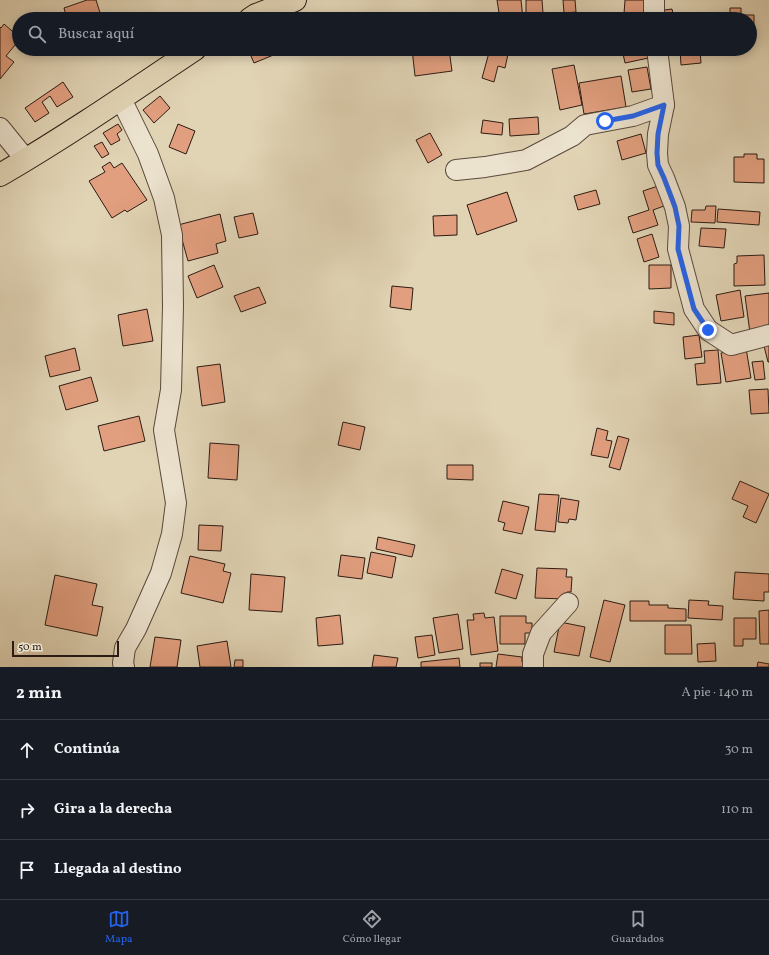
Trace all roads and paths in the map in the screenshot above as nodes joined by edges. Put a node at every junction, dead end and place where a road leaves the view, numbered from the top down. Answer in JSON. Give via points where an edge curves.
{"nodes":[{"id":1,"x":295,"y":0,"type":"edge"},
{"id":2,"x":654,"y":0,"type":"edge"},
{"id":3,"x":264,"y":12,"type":"edge"},
{"id":4,"x":654,"y":12,"type":"edge"},
{"id":5,"x":185,"y":56,"type":"edge"},
{"id":6,"x":658,"y":56,"type":"edge"},
{"id":7,"x":121,"y":99,"type":"junction"},
{"id":8,"x":664,"y":105,"type":"junction"},
{"id":9,"x":0,"y":128,"type":"edge"},
{"id":10,"x":26,"y":160,"type":"junction"},
{"id":11,"x":456,"y":170,"type":"dead end"},
{"id":12,"x":0,"y":175,"type":"edge"},
{"id":13,"x":769,"y":335,"type":"edge"},
{"id":14,"x":568,"y":603,"type":"dead end"},
{"id":15,"x":124,"y":667,"type":"edge"},
{"id":16,"x":533,"y":667,"type":"edge"}],
"edges":[{"from":1,"to":3,"type":"main road"},
{"from":2,"to":4,"type":"street"},
{"from":5,"to":7,"type":"main road"},
{"from":6,"to":8,"type":"street"},
{"from":7,"to":10,"type":"main road"},
{"from":7,"to":15,"type":"street","via":[[159,183],[172,235],[171,390],[164,430],[176,503],[172,534],[161,573],[125,648],[122,663]]},
{"from":8,"to":11,"type":"street","via":[[633,116],[585,125],[572,136],[526,160]]},
{"from":8,"to":13,"type":"street","via":[[658,134],[658,165],[675,207],[679,226],[678,249],[694,309],[708,330],[731,345]]},
{"from":9,"to":10,"type":"street"},
{"from":10,"to":12,"type":"main road"},
{"from":14,"to":16,"type":"street","via":[[541,633],[534,654]]}]}
